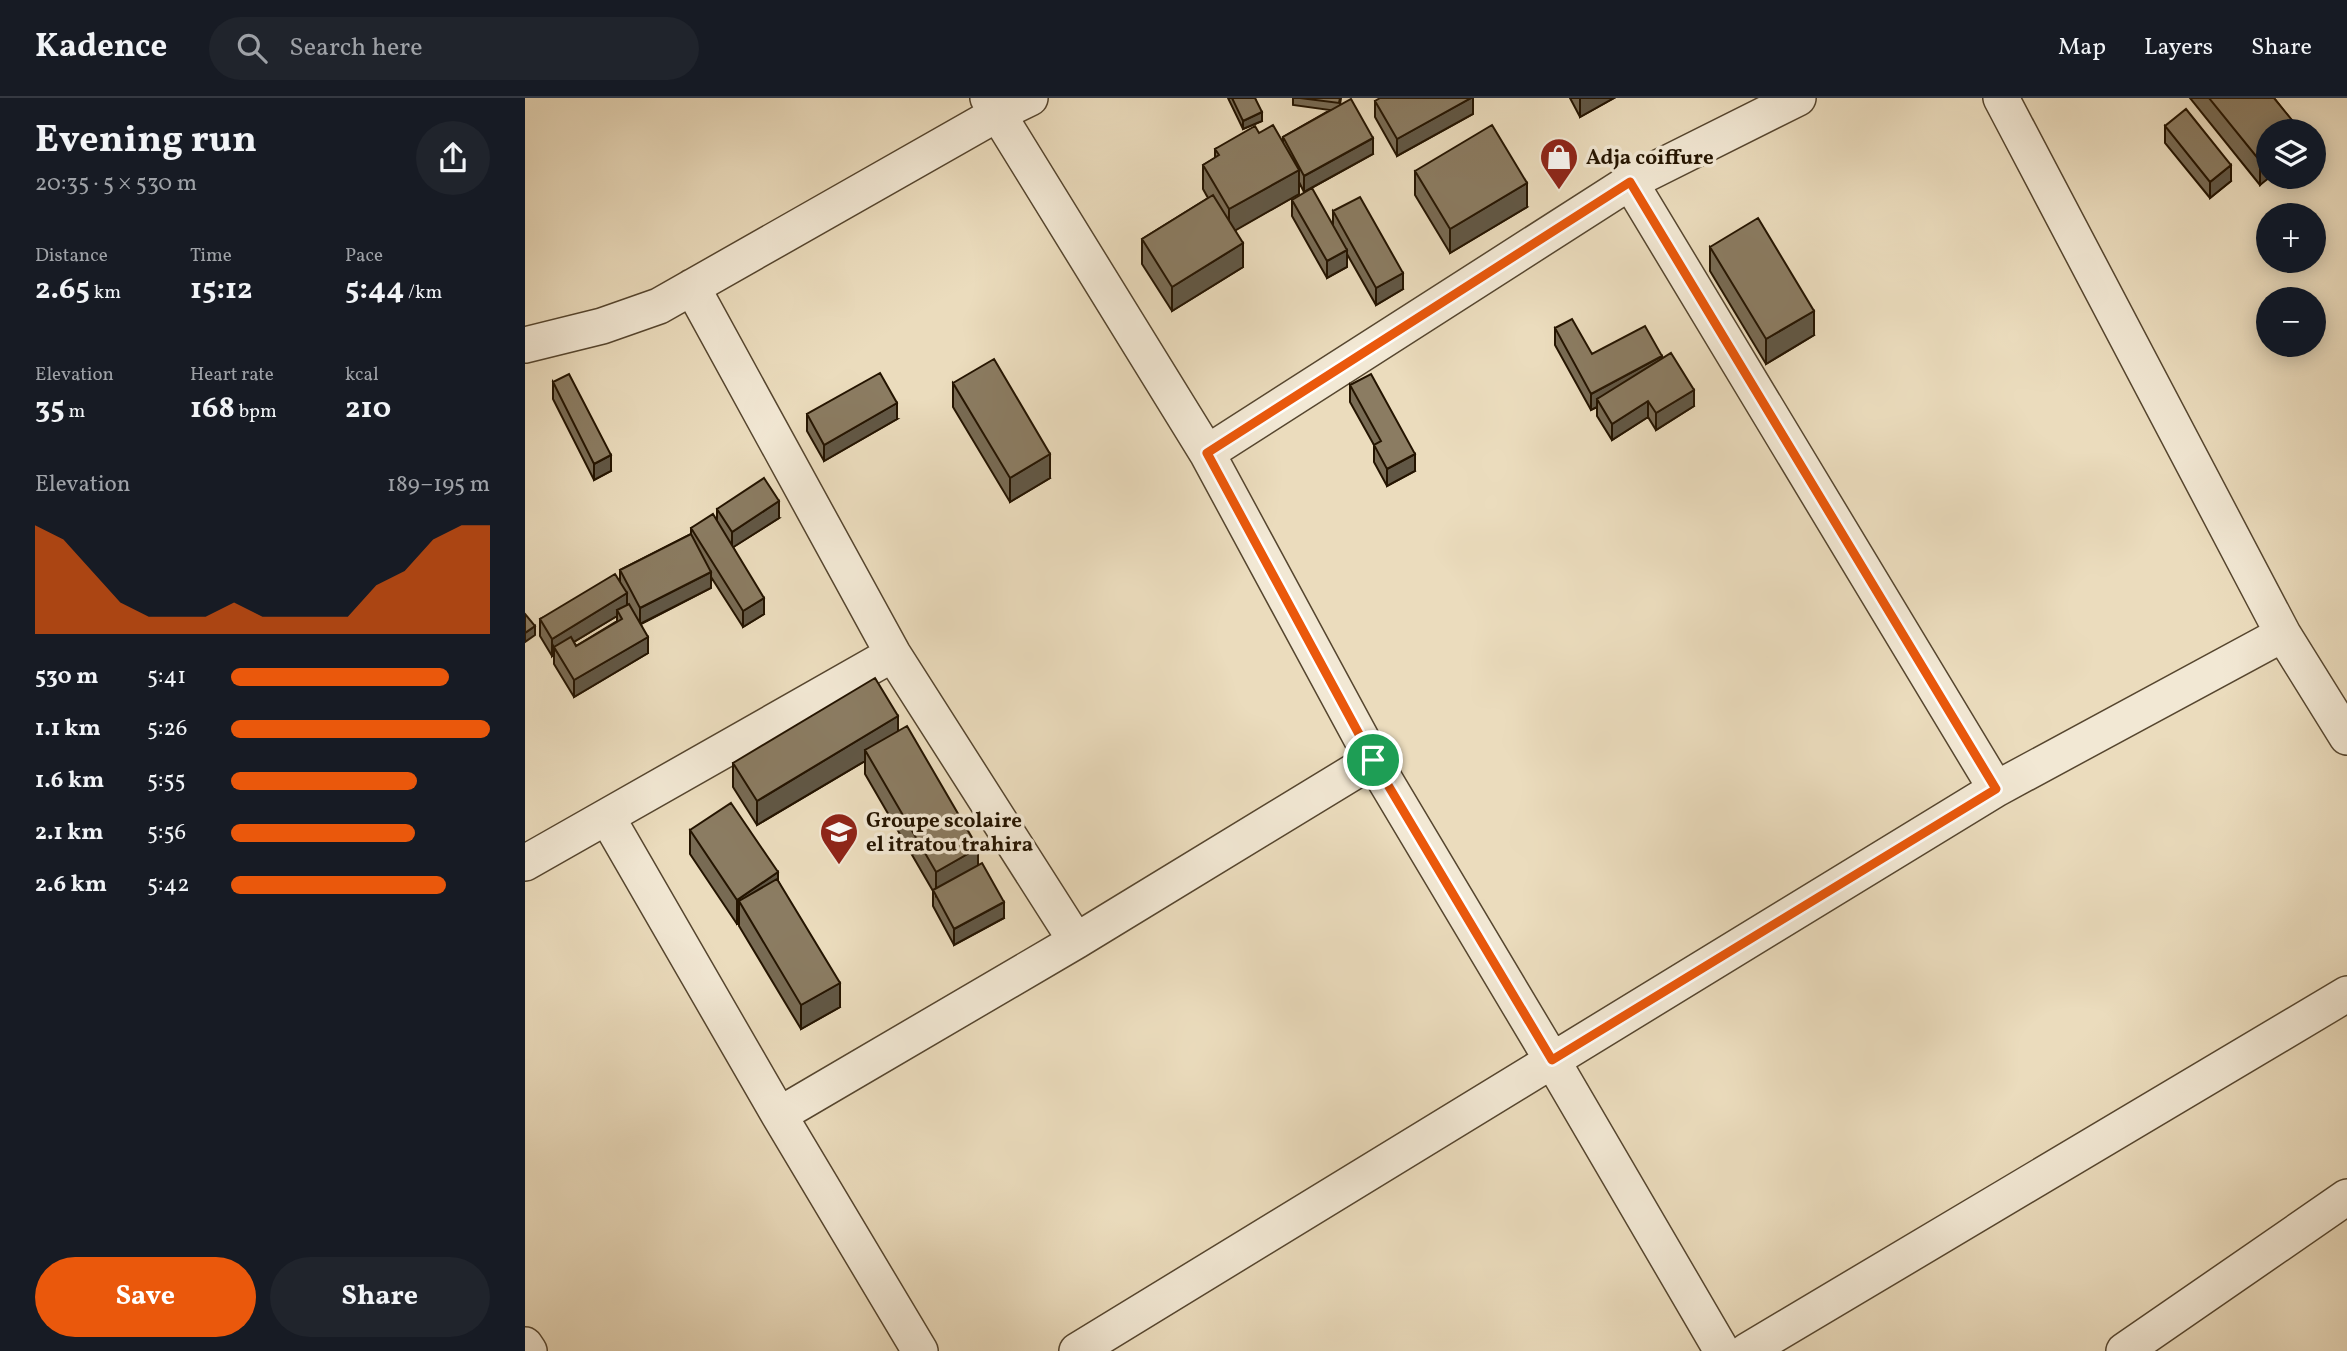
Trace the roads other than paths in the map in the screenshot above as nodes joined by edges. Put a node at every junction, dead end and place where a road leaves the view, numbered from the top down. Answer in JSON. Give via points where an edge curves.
{"nodes":[{"id":1,"x":1030,"y":98,"type":"edge"},
{"id":2,"x":1798,"y":98,"type":"edge"},
{"id":3,"x":2001,"y":98,"type":"edge"},
{"id":4,"x":993,"y":106,"type":"edge"},
{"id":5,"x":1630,"y":182,"type":"junction"},
{"id":6,"x":692,"y":287,"type":"junction"},
{"id":7,"x":525,"y":345,"type":"edge"},
{"id":8,"x":1207,"y":453,"type":"junction"},
{"id":9,"x":2283,"y":634,"type":"junction"},
{"id":10,"x":893,"y":654,"type":"junction"},
{"id":11,"x":2347,"y":737,"type":"edge"},
{"id":12,"x":1373,"y":760,"type":"junction"},
{"id":13,"x":1996,"y":789,"type":"junction"},
{"id":14,"x":607,"y":817,"type":"junction"},
{"id":15,"x":525,"y":863,"type":"edge"},
{"id":16,"x":1076,"y":941,"type":"junction"},
{"id":17,"x":2347,"y":994,"type":"edge"},
{"id":18,"x":1552,"y":1060,"type":"junction"},
{"id":19,"x":779,"y":1115,"type":"junction"},
{"id":20,"x":2347,"y":1197,"type":"edge"},
{"id":21,"x":525,"y":1345,"type":"edge"},
{"id":22,"x":2144,"y":1346,"type":"edge"},
{"id":23,"x":529,"y":1351,"type":"edge"},
{"id":24,"x":920,"y":1351,"type":"edge"},
{"id":25,"x":1077,"y":1351,"type":"edge"},
{"id":26,"x":1722,"y":1351,"type":"edge"},
{"id":27,"x":1747,"y":1351,"type":"edge"}],
"edges":[{"from":1,"to":4,"type":"street"},
{"from":2,"to":5,"type":"street"},
{"from":3,"to":9,"type":"street"},
{"from":4,"to":6,"type":"street"},
{"from":4,"to":8,"type":"street"},
{"from":5,"to":8,"type":"street"},
{"from":5,"to":13,"type":"street"},
{"from":6,"to":7,"type":"street","via":[[659,306],[602,326]]},
{"from":6,"to":10,"type":"street"},
{"from":8,"to":12,"type":"street"},
{"from":9,"to":11,"type":"street"},
{"from":9,"to":13,"type":"street"},
{"from":10,"to":14,"type":"street"},
{"from":10,"to":16,"type":"street"},
{"from":12,"to":16,"type":"street"},
{"from":12,"to":18,"type":"street"},
{"from":13,"to":18,"type":"street"},
{"from":14,"to":15,"type":"street"},
{"from":14,"to":19,"type":"street"},
{"from":16,"to":19,"type":"street"},
{"from":17,"to":27,"type":"street"},
{"from":18,"to":25,"type":"street"},
{"from":18,"to":26,"type":"street"},
{"from":19,"to":24,"type":"street"},
{"from":20,"to":22,"type":"street"},
{"from":21,"to":23,"type":"street"}]}
